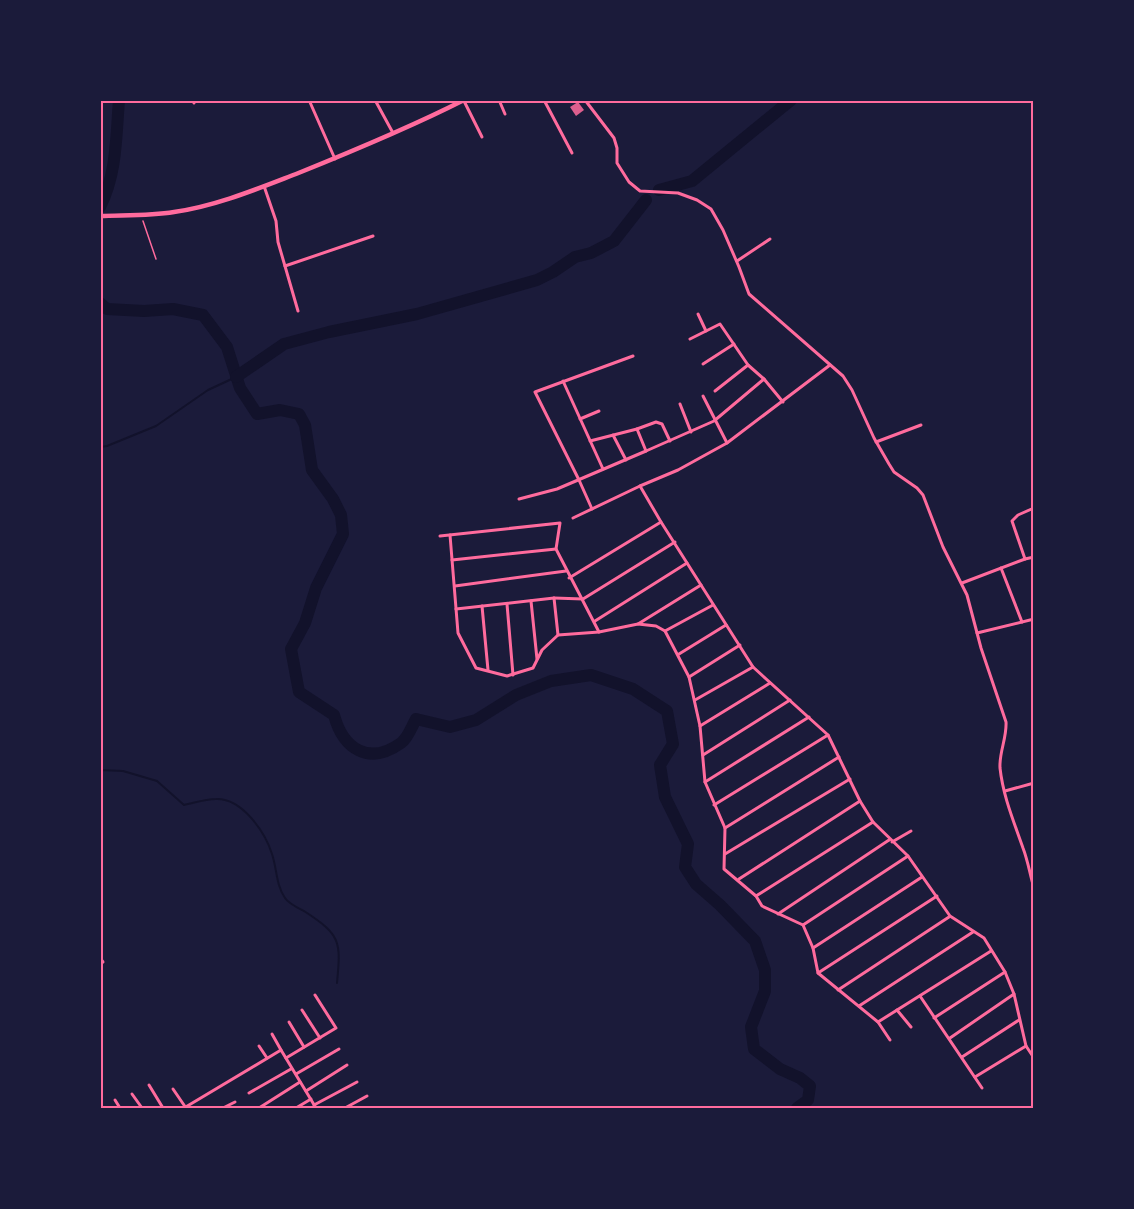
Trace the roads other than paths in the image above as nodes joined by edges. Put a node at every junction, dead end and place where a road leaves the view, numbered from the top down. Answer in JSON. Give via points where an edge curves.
{"nodes":[{"id":1,"x":309,"y":100,"type":"edge"},
{"id":2,"x":375,"y":100,"type":"edge"},
{"id":3,"x":499,"y":100,"type":"edge"},
{"id":4,"x":544,"y":100,"type":"edge"},
{"id":5,"x":585,"y":100,"type":"edge"},
{"id":6,"x":464,"y":101,"type":"edge"},
{"id":7,"x":506,"y":114,"type":"dead end"},
{"id":8,"x":394,"y":135,"type":"junction"},
{"id":9,"x":482,"y":138,"type":"dead end"},
{"id":10,"x":572,"y":153,"type":"dead end"},
{"id":11,"x":335,"y":159,"type":"junction"},
{"id":12,"x":264,"y":186,"type":"junction"},
{"id":13,"x":100,"y":216,"type":"edge"},
{"id":14,"x":373,"y":236,"type":"dead end"},
{"id":15,"x":770,"y":240,"type":"dead end"},
{"id":16,"x":737,"y":261,"type":"junction"},
{"id":17,"x":285,"y":266,"type":"junction"},
{"id":18,"x":298,"y":310,"type":"dead end"},
{"id":19,"x":698,"y":314,"type":"dead end"},
{"id":20,"x":706,"y":332,"type":"junction"},
{"id":21,"x":690,"y":339,"type":"dead end"},
{"id":22,"x":734,"y":344,"type":"junction"},
{"id":23,"x":633,"y":356,"type":"dead end"},
{"id":24,"x":703,"y":364,"type":"dead end"},
{"id":25,"x":748,"y":365,"type":"junction"},
{"id":26,"x":830,"y":365,"type":"junction"},
{"id":27,"x":765,"y":379,"type":"junction"},
{"id":28,"x":563,"y":381,"type":"junction"},
{"id":29,"x":716,"y":391,"type":"dead end"},
{"id":30,"x":703,"y":396,"type":"dead end"},
{"id":31,"x":783,"y":402,"type":"junction"},
{"id":32,"x":680,"y":404,"type":"dead end"},
{"id":33,"x":599,"y":411,"type":"dead end"},
{"id":34,"x":580,"y":418,"type":"junction"},
{"id":35,"x":714,"y":421,"type":"junction"},
{"id":36,"x":921,"y":425,"type":"dead end"},
{"id":37,"x":637,"y":429,"type":"junction"},
{"id":38,"x":692,"y":432,"type":"junction"},
{"id":39,"x":613,"y":435,"type":"junction"},
{"id":40,"x":590,"y":441,"type":"junction"},
{"id":41,"x":670,"y":441,"type":"junction"},
{"id":42,"x":876,"y":441,"type":"junction"},
{"id":43,"x":727,"y":443,"type":"junction"},
{"id":44,"x":646,"y":451,"type":"junction"},
{"id":45,"x":626,"y":460,"type":"junction"},
{"id":46,"x":603,"y":470,"type":"junction"},
{"id":47,"x":579,"y":480,"type":"junction"},
{"id":48,"x":640,"y":486,"type":"junction"},
{"id":49,"x":519,"y":499,"type":"dead end"},
{"id":50,"x":1034,"y":508,"type":"edge"},
{"id":51,"x":592,"y":509,"type":"junction"},
{"id":52,"x":573,"y":518,"type":"dead end"},
{"id":53,"x":660,"y":522,"type":"junction"},
{"id":54,"x":450,"y":535,"type":"junction"},
{"id":55,"x":440,"y":536,"type":"dead end"},
{"id":56,"x":675,"y":542,"type":"junction"},
{"id":57,"x":556,"y":549,"type":"junction"},
{"id":58,"x":1034,"y":557,"type":"edge"},
{"id":59,"x":1025,"y":559,"type":"junction"},
{"id":60,"x":452,"y":560,"type":"junction"},
{"id":61,"x":687,"y":563,"type":"junction"},
{"id":62,"x":1001,"y":568,"type":"junction"},
{"id":63,"x":566,"y":571,"type":"junction"},
{"id":64,"x":569,"y":578,"type":"junction"},
{"id":65,"x":962,"y":583,"type":"junction"},
{"id":66,"x":701,"y":585,"type":"junction"},
{"id":67,"x":454,"y":586,"type":"junction"},
{"id":68,"x":554,"y":598,"type":"junction"},
{"id":69,"x":583,"y":598,"type":"junction"},
{"id":70,"x":531,"y":601,"type":"junction"},
{"id":71,"x":507,"y":603,"type":"junction"},
{"id":72,"x":713,"y":605,"type":"junction"},
{"id":73,"x":482,"y":606,"type":"junction"},
{"id":74,"x":456,"y":609,"type":"junction"},
{"id":75,"x":1034,"y":619,"type":"edge"},
{"id":76,"x":595,"y":621,"type":"junction"},
{"id":77,"x":1022,"y":622,"type":"junction"},
{"id":78,"x":638,"y":624,"type":"junction"},
{"id":79,"x":726,"y":625,"type":"junction"},
{"id":80,"x":665,"y":631,"type":"junction"},
{"id":81,"x":599,"y":632,"type":"junction"},
{"id":82,"x":977,"y":633,"type":"junction"},
{"id":83,"x":558,"y":635,"type":"junction"},
{"id":84,"x":740,"y":645,"type":"junction"},
{"id":85,"x":679,"y":654,"type":"junction"},
{"id":86,"x":537,"y":660,"type":"junction"},
{"id":87,"x":753,"y":667,"type":"junction"},
{"id":88,"x":488,"y":671,"type":"junction"},
{"id":89,"x":513,"y":675,"type":"junction"},
{"id":90,"x":690,"y":677,"type":"junction"},
{"id":91,"x":770,"y":683,"type":"junction"},
{"id":92,"x":790,"y":699,"type":"junction"},
{"id":93,"x":695,"y":700,"type":"junction"},
{"id":94,"x":809,"y":717,"type":"junction"},
{"id":95,"x":700,"y":726,"type":"junction"},
{"id":96,"x":828,"y":735,"type":"junction"},
{"id":97,"x":703,"y":755,"type":"junction"},
{"id":98,"x":839,"y":757,"type":"junction"},
{"id":99,"x":850,"y":779,"type":"junction"},
{"id":100,"x":705,"y":782,"type":"junction"},
{"id":101,"x":1034,"y":783,"type":"edge"},
{"id":102,"x":1005,"y":791,"type":"junction"},
{"id":103,"x":860,"y":801,"type":"junction"},
{"id":104,"x":714,"y":805,"type":"junction"},
{"id":105,"x":873,"y":822,"type":"junction"},
{"id":106,"x":725,"y":828,"type":"junction"},
{"id":107,"x":911,"y":831,"type":"dead end"},
{"id":108,"x":891,"y":841,"type":"junction"},
{"id":109,"x":724,"y":854,"type":"junction"},
{"id":110,"x":908,"y":856,"type":"junction"},
{"id":111,"x":922,"y":877,"type":"junction"},
{"id":112,"x":739,"y":879,"type":"junction"},
{"id":113,"x":1034,"y":888,"type":"edge"},
{"id":114,"x":756,"y":896,"type":"junction"},
{"id":115,"x":937,"y":896,"type":"junction"},
{"id":116,"x":778,"y":914,"type":"junction"},
{"id":117,"x":950,"y":916,"type":"junction"},
{"id":118,"x":803,"y":925,"type":"junction"},
{"id":119,"x":973,"y":932,"type":"junction"},
{"id":120,"x":813,"y":948,"type":"junction"},
{"id":121,"x":992,"y":951,"type":"junction"},
{"id":122,"x":100,"y":958,"type":"edge"},
{"id":123,"x":100,"y":964,"type":"edge"},
{"id":124,"x":1005,"y":972,"type":"junction"},
{"id":125,"x":818,"y":973,"type":"junction"},
{"id":126,"x":838,"y":990,"type":"junction"},
{"id":127,"x":1014,"y":994,"type":"junction"},
{"id":128,"x":315,"y":995,"type":"dead end"},
{"id":129,"x":920,"y":996,"type":"junction"},
{"id":130,"x":858,"y":1007,"type":"junction"},
{"id":131,"x":302,"y":1010,"type":"dead end"},
{"id":132,"x":897,"y":1010,"type":"junction"},
{"id":133,"x":934,"y":1018,"type":"junction"},
{"id":134,"x":1019,"y":1020,"type":"junction"},
{"id":135,"x":289,"y":1022,"type":"dead end"},
{"id":136,"x":878,"y":1022,"type":"junction"},
{"id":137,"x":911,"y":1028,"type":"dead end"},
{"id":138,"x":272,"y":1034,"type":"dead end"},
{"id":139,"x":320,"y":1038,"type":"junction"},
{"id":140,"x":950,"y":1038,"type":"junction"},
{"id":141,"x":890,"y":1040,"type":"dead end"},
{"id":142,"x":259,"y":1046,"type":"dead end"},
{"id":143,"x":1026,"y":1046,"type":"junction"},
{"id":144,"x":304,"y":1047,"type":"junction"},
{"id":145,"x":339,"y":1048,"type":"dead end"},
{"id":146,"x":281,"y":1050,"type":"junction"},
{"id":147,"x":962,"y":1057,"type":"junction"},
{"id":148,"x":267,"y":1058,"type":"junction"},
{"id":149,"x":286,"y":1058,"type":"junction"},
{"id":150,"x":1034,"y":1058,"type":"edge"},
{"id":151,"x":347,"y":1065,"type":"dead end"},
{"id":152,"x":292,"y":1068,"type":"junction"},
{"id":153,"x":296,"y":1074,"type":"junction"},
{"id":154,"x":975,"y":1077,"type":"junction"},
{"id":155,"x":300,"y":1082,"type":"junction"},
{"id":156,"x":357,"y":1082,"type":"dead end"},
{"id":157,"x":149,"y":1085,"type":"dead end"},
{"id":158,"x":982,"y":1088,"type":"dead end"},
{"id":159,"x":173,"y":1089,"type":"dead end"},
{"id":160,"x":306,"y":1091,"type":"junction"},
{"id":161,"x":249,"y":1093,"type":"dead end"},
{"id":162,"x":132,"y":1094,"type":"dead end"},
{"id":163,"x":367,"y":1095,"type":"dead end"},
{"id":164,"x":115,"y":1100,"type":"dead end"},
{"id":165,"x":311,"y":1100,"type":"junction"},
{"id":166,"x":235,"y":1102,"type":"dead end"},
{"id":167,"x":315,"y":1107,"type":"edge"},
{"id":168,"x":120,"y":1108,"type":"edge"},
{"id":169,"x":142,"y":1108,"type":"edge"},
{"id":170,"x":164,"y":1108,"type":"edge"},
{"id":171,"x":185,"y":1108,"type":"edge"},
{"id":172,"x":223,"y":1108,"type":"edge"},
{"id":173,"x":259,"y":1108,"type":"edge"},
{"id":174,"x":296,"y":1108,"type":"edge"},
{"id":175,"x":345,"y":1108,"type":"edge"}],
"edges":[{"from":1,"to":11,"type":"street"},
{"from":2,"to":8,"type":"street"},
{"from":3,"to":7,"type":"street"},
{"from":4,"to":10,"type":"street"},
{"from":5,"to":16,"type":"street","via":[[615,138],[617,163],[629,182],[640,191],[678,193],[707,206]]},
{"from":6,"to":8,"type":"main road"},
{"from":6,"to":9,"type":"street"},
{"from":8,"to":11,"type":"main road"},
{"from":11,"to":12,"type":"main road"},
{"from":12,"to":13,"type":"main road","via":[[186,210]]},
{"from":12,"to":17,"type":"street"},
{"from":14,"to":17,"type":"street"},
{"from":15,"to":16,"type":"street"},
{"from":16,"to":26,"type":"street","via":[[754,299]]},
{"from":17,"to":18,"type":"street"},
{"from":19,"to":20,"type":"street"},
{"from":20,"to":21,"type":"street"},
{"from":20,"to":22,"type":"street","via":[[720,324]]},
{"from":22,"to":24,"type":"street"},
{"from":22,"to":25,"type":"street"},
{"from":23,"to":28,"type":"street"},
{"from":25,"to":27,"type":"street"},
{"from":25,"to":29,"type":"street"},
{"from":26,"to":31,"type":"street"},
{"from":26,"to":42,"type":"street","via":[[848,382]]},
{"from":27,"to":31,"type":"street"},
{"from":27,"to":35,"type":"street"},
{"from":28,"to":34,"type":"street"},
{"from":28,"to":47,"type":"street","via":[[535,392]]},
{"from":30,"to":35,"type":"street"},
{"from":31,"to":43,"type":"street"},
{"from":32,"to":38,"type":"street"},
{"from":33,"to":34,"type":"street"},
{"from":34,"to":40,"type":"street"},
{"from":35,"to":38,"type":"street"},
{"from":35,"to":43,"type":"street"},
{"from":36,"to":42,"type":"street"},
{"from":37,"to":39,"type":"street"},
{"from":37,"to":41,"type":"street","via":[[656,422],[662,424]]},
{"from":37,"to":44,"type":"street"},
{"from":38,"to":41,"type":"street"},
{"from":39,"to":40,"type":"street"},
{"from":39,"to":45,"type":"street"},
{"from":40,"to":46,"type":"street"},
{"from":41,"to":44,"type":"street"},
{"from":42,"to":65,"type":"street","via":[[894,472],[923,495]]},
{"from":43,"to":48,"type":"street"},
{"from":44,"to":45,"type":"street"},
{"from":45,"to":46,"type":"street"},
{"from":46,"to":47,"type":"street"},
{"from":47,"to":49,"type":"street"},
{"from":47,"to":51,"type":"street"},
{"from":48,"to":51,"type":"street"},
{"from":48,"to":53,"type":"street"},
{"from":50,"to":59,"type":"street","via":[[1012,521]]},
{"from":51,"to":52,"type":"street"},
{"from":53,"to":56,"type":"street"},
{"from":53,"to":64,"type":"street"},
{"from":54,"to":55,"type":"street"},
{"from":54,"to":57,"type":"street","via":[[560,523]]},
{"from":54,"to":60,"type":"street"},
{"from":56,"to":61,"type":"street"},
{"from":56,"to":69,"type":"street"},
{"from":57,"to":60,"type":"street"},
{"from":57,"to":63,"type":"street"},
{"from":58,"to":59,"type":"street"},
{"from":59,"to":62,"type":"street"},
{"from":60,"to":67,"type":"street"},
{"from":61,"to":66,"type":"street"},
{"from":61,"to":76,"type":"street"},
{"from":62,"to":65,"type":"street"},
{"from":62,"to":77,"type":"street"},
{"from":63,"to":64,"type":"street"},
{"from":63,"to":67,"type":"street"},
{"from":64,"to":69,"type":"street"},
{"from":65,"to":82,"type":"street"},
{"from":66,"to":72,"type":"street"},
{"from":66,"to":78,"type":"street"},
{"from":67,"to":74,"type":"street"},
{"from":68,"to":69,"type":"street"},
{"from":68,"to":70,"type":"street"},
{"from":68,"to":83,"type":"street"},
{"from":69,"to":76,"type":"street"},
{"from":70,"to":71,"type":"street"},
{"from":70,"to":86,"type":"street"},
{"from":71,"to":73,"type":"street"},
{"from":71,"to":89,"type":"street"},
{"from":72,"to":79,"type":"street"},
{"from":72,"to":80,"type":"street"},
{"from":73,"to":74,"type":"street"},
{"from":73,"to":88,"type":"street"},
{"from":74,"to":88,"type":"street","via":[[458,633],[476,668]]},
{"from":75,"to":77,"type":"street"},
{"from":76,"to":81,"type":"street"},
{"from":77,"to":82,"type":"street"},
{"from":78,"to":80,"type":"street"},
{"from":78,"to":81,"type":"street"},
{"from":79,"to":84,"type":"street"},
{"from":79,"to":85,"type":"street"},
{"from":80,"to":85,"type":"street"},
{"from":81,"to":83,"type":"street"},
{"from":82,"to":102,"type":"street","via":[[1006,722],[1000,766]]},
{"from":83,"to":86,"type":"street"},
{"from":84,"to":87,"type":"street"},
{"from":84,"to":90,"type":"street"},
{"from":85,"to":90,"type":"street"},
{"from":86,"to":89,"type":"street","via":[[533,668]]},
{"from":87,"to":91,"type":"street"},
{"from":87,"to":93,"type":"street"},
{"from":88,"to":89,"type":"street"},
{"from":90,"to":93,"type":"street"},
{"from":91,"to":92,"type":"street"},
{"from":91,"to":95,"type":"street"},
{"from":92,"to":94,"type":"street"},
{"from":92,"to":97,"type":"street"},
{"from":93,"to":95,"type":"street"},
{"from":94,"to":96,"type":"street"},
{"from":94,"to":100,"type":"street"},
{"from":95,"to":97,"type":"street"},
{"from":96,"to":98,"type":"street"},
{"from":96,"to":104,"type":"street"},
{"from":97,"to":100,"type":"street"},
{"from":98,"to":99,"type":"street"},
{"from":98,"to":106,"type":"street"},
{"from":99,"to":103,"type":"street"},
{"from":99,"to":109,"type":"street"},
{"from":100,"to":104,"type":"street"},
{"from":101,"to":102,"type":"street"},
{"from":102,"to":113,"type":"street"},
{"from":103,"to":105,"type":"street"},
{"from":103,"to":112,"type":"street"},
{"from":104,"to":106,"type":"street"},
{"from":105,"to":108,"type":"street"},
{"from":105,"to":114,"type":"street"},
{"from":106,"to":109,"type":"street"},
{"from":107,"to":108,"type":"street"},
{"from":108,"to":110,"type":"street"},
{"from":108,"to":116,"type":"street"},
{"from":109,"to":112,"type":"street","via":[[724,868]]},
{"from":110,"to":111,"type":"street"},
{"from":110,"to":118,"type":"street"},
{"from":111,"to":115,"type":"street"},
{"from":111,"to":120,"type":"street"},
{"from":112,"to":114,"type":"street"},
{"from":114,"to":116,"type":"street","via":[[762,906]]},
{"from":115,"to":117,"type":"street"},
{"from":115,"to":125,"type":"street"},
{"from":116,"to":118,"type":"street"},
{"from":117,"to":119,"type":"street"},
{"from":117,"to":126,"type":"street"},
{"from":118,"to":120,"type":"street"},
{"from":119,"to":121,"type":"street","via":[[984,938]]},
{"from":119,"to":130,"type":"street"},
{"from":120,"to":125,"type":"street"},
{"from":121,"to":124,"type":"street"},
{"from":121,"to":129,"type":"street"},
{"from":122,"to":123,"type":"street"},
{"from":124,"to":127,"type":"street"},
{"from":124,"to":133,"type":"street"},
{"from":125,"to":126,"type":"street"},
{"from":126,"to":130,"type":"street"},
{"from":127,"to":134,"type":"street"},
{"from":127,"to":140,"type":"street"},
{"from":128,"to":139,"type":"street","via":[[336,1028]]},
{"from":129,"to":132,"type":"street"},
{"from":129,"to":133,"type":"street"},
{"from":130,"to":136,"type":"street"},
{"from":131,"to":139,"type":"street"},
{"from":132,"to":136,"type":"street"},
{"from":132,"to":137,"type":"street"},
{"from":133,"to":140,"type":"street"},
{"from":134,"to":143,"type":"street"},
{"from":134,"to":147,"type":"street"},
{"from":135,"to":144,"type":"street"},
{"from":136,"to":141,"type":"street"},
{"from":138,"to":146,"type":"street"},
{"from":139,"to":144,"type":"street"},
{"from":140,"to":147,"type":"street"},
{"from":142,"to":148,"type":"street"},
{"from":143,"to":150,"type":"street"},
{"from":143,"to":154,"type":"street"},
{"from":144,"to":149,"type":"street"},
{"from":145,"to":153,"type":"street"},
{"from":146,"to":148,"type":"street"},
{"from":146,"to":149,"type":"street"},
{"from":147,"to":154,"type":"street"},
{"from":148,"to":171,"type":"street"},
{"from":149,"to":152,"type":"street"},
{"from":151,"to":160,"type":"street"},
{"from":152,"to":153,"type":"street"},
{"from":152,"to":161,"type":"street"},
{"from":153,"to":155,"type":"street"},
{"from":154,"to":158,"type":"street"},
{"from":155,"to":160,"type":"street"},
{"from":155,"to":173,"type":"street"},
{"from":156,"to":167,"type":"street"},
{"from":157,"to":170,"type":"street"},
{"from":159,"to":171,"type":"street"},
{"from":160,"to":165,"type":"street"},
{"from":162,"to":169,"type":"street"},
{"from":163,"to":175,"type":"street"},
{"from":164,"to":168,"type":"street"},
{"from":165,"to":167,"type":"street"},
{"from":165,"to":174,"type":"street"},
{"from":166,"to":172,"type":"street"}]}
